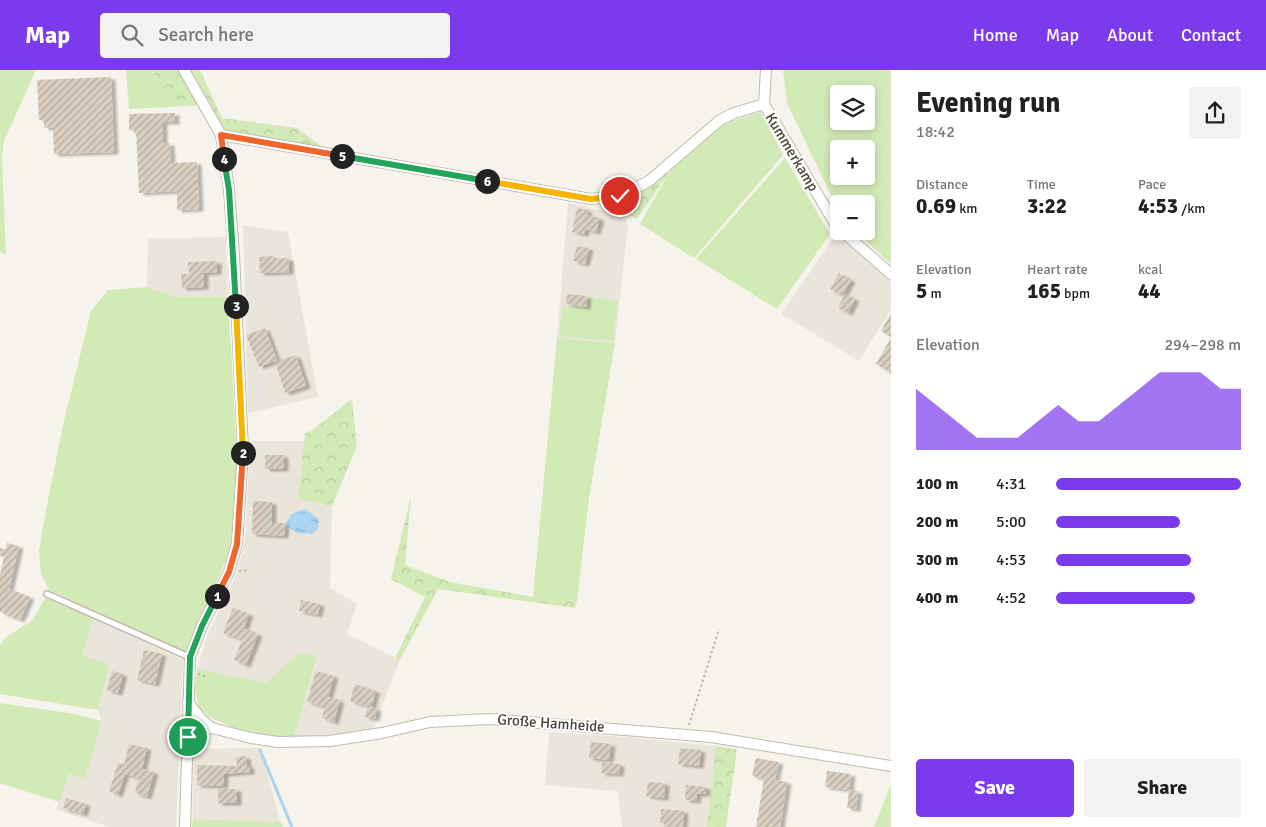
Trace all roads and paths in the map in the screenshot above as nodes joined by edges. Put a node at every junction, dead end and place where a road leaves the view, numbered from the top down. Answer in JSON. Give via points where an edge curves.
{"nodes":[{"id":1,"x":184,"y":70,"type":"edge"},
{"id":2,"x":766,"y":70,"type":"edge"},
{"id":3,"x":764,"y":104,"type":"junction"},
{"id":4,"x":221,"y":135,"type":"junction"},
{"id":5,"x":830,"y":215,"type":"edge"},
{"id":6,"x":852,"y":240,"type":"edge"},
{"id":7,"x":891,"y":274,"type":"edge"},
{"id":8,"x":46,"y":594,"type":"dead end"},
{"id":9,"x":719,"y":629,"type":"dead end"},
{"id":10,"x":190,"y":657,"type":"junction"},
{"id":11,"x":188,"y":702,"type":"junction"},
{"id":12,"x":212,"y":728,"type":"junction"},
{"id":13,"x":686,"y":734,"type":"junction"},
{"id":14,"x":188,"y":737,"type":"junction"},
{"id":15,"x":891,"y":766,"type":"edge"},
{"id":16,"x":185,"y":827,"type":"edge"}],
"edges":[{"from":1,"to":4,"type":"street"},
{"from":2,"to":3,"type":"street","name":"Kummerkamp"},
{"from":3,"to":4,"type":"street","via":[[720,120],[649,181],[620,196],[591,199]]},
{"from":3,"to":5,"type":"street","name":"Kummerkamp"},
{"from":4,"to":10,"type":"street","via":[[234,255],[243,450],[240,508],[237,544],[229,572]]},
{"from":6,"to":7,"type":"street"},
{"from":8,"to":10,"type":"lane"},
{"from":9,"to":13,"type":"path"},
{"from":10,"to":11,"type":"street"},
{"from":11,"to":12,"type":"street","name":"Große Hamheide"},
{"from":11,"to":14,"type":"street"},
{"from":12,"to":13,"type":"street","name":"Große Hamheide","via":[[278,742],[330,741],[430,722],[490,719]]},
{"from":12,"to":14,"type":"street"},
{"from":13,"to":15,"type":"street","name":"Große Hamheide"},
{"from":14,"to":16,"type":"street"}]}
